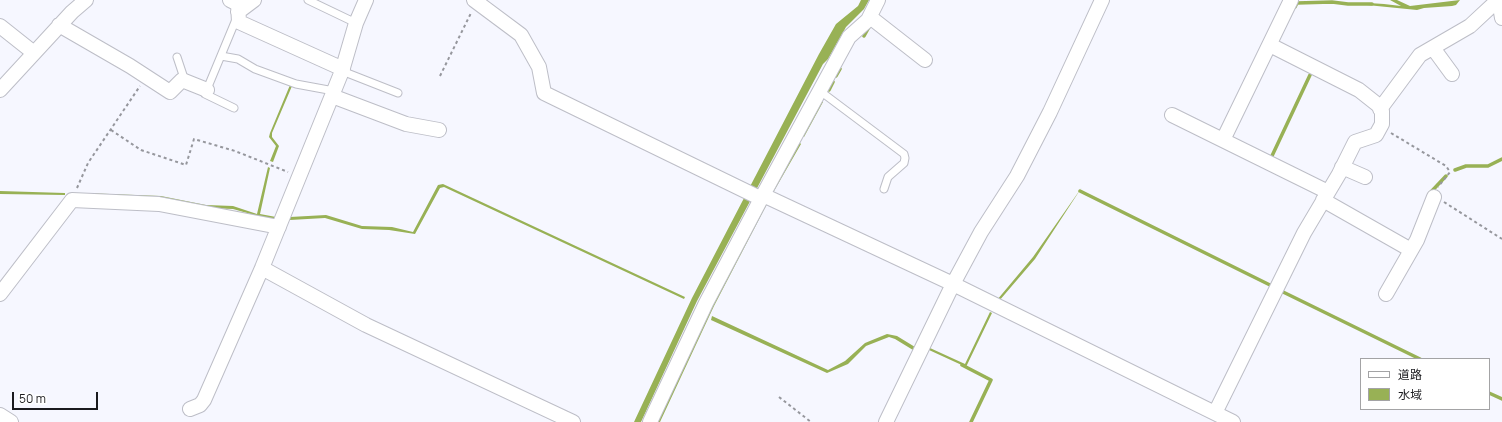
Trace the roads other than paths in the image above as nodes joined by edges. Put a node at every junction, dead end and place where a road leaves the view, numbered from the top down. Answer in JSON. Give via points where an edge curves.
{"nodes":[{"id":1,"x":86,"y":0,"type":"edge"},
{"id":2,"x":230,"y":0,"type":"edge"},
{"id":3,"x":254,"y":0,"type":"edge"},
{"id":4,"x":308,"y":0,"type":"edge"},
{"id":5,"x":366,"y":0,"type":"edge"},
{"id":6,"x":878,"y":0,"type":"edge"},
{"id":7,"x":1102,"y":0,"type":"edge"},
{"id":8,"x":1291,"y":0,"type":"edge"},
{"id":9,"x":1498,"y":0,"type":"edge"},
{"id":10,"x":478,"y":2,"type":"edge"},
{"id":11,"x":238,"y":12,"type":"junction"},
{"id":12,"x":870,"y":16,"type":"junction"},
{"id":13,"x":1502,"y":18,"type":"edge"},
{"id":14,"x":356,"y":24,"type":"junction"},
{"id":15,"x":0,"y":26,"type":"edge"},
{"id":16,"x":60,"y":26,"type":"junction"},
{"id":17,"x":1270,"y":45,"type":"junction"},
{"id":18,"x":1433,"y":48,"type":"junction"},
{"id":19,"x":34,"y":53,"type":"junction"},
{"id":20,"x":221,"y":56,"type":"junction"},
{"id":21,"x":177,"y":57,"type":"dead end"},
{"id":22,"x":925,"y":60,"type":"dead end"},
{"id":23,"x":342,"y":70,"type":"junction"},
{"id":24,"x":1452,"y":74,"type":"dead end"},
{"id":25,"x":185,"y":81,"type":"junction"},
{"id":26,"x":0,"y":90,"type":"edge"},
{"id":27,"x":207,"y":90,"type":"junction"},
{"id":28,"x":820,"y":91,"type":"junction"},
{"id":29,"x":398,"y":93,"type":"dead end"},
{"id":30,"x":333,"y":94,"type":"junction"},
{"id":31,"x":234,"y":108,"type":"dead end"},
{"id":32,"x":1380,"y":109,"type":"junction"},
{"id":33,"x":1172,"y":115,"type":"dead end"},
{"id":34,"x":439,"y":130,"type":"dead end"},
{"id":35,"x":1223,"y":140,"type":"junction"},
{"id":36,"x":1342,"y":167,"type":"junction"},
{"id":37,"x":1365,"y":177,"type":"dead end"},
{"id":38,"x":884,"y":189,"type":"dead end"},
{"id":39,"x":1326,"y":196,"type":"junction"},
{"id":40,"x":763,"y":197,"type":"junction"},
{"id":41,"x":1434,"y":197,"type":"road end"},
{"id":42,"x":279,"y":227,"type":"junction"},
{"id":43,"x":1411,"y":250,"type":"junction"},
{"id":44,"x":262,"y":268,"type":"junction"},
{"id":45,"x":953,"y":284,"type":"junction"},
{"id":46,"x":0,"y":294,"type":"edge"},
{"id":47,"x":1386,"y":294,"type":"dead end"},
{"id":48,"x":190,"y":409,"type":"dead end"},
{"id":49,"x":1215,"y":413,"type":"junction"},
{"id":50,"x":0,"y":415,"type":"edge"},
{"id":51,"x":12,"y":422,"type":"edge"},
{"id":52,"x":573,"y":422,"type":"edge"},
{"id":53,"x":650,"y":422,"type":"edge"},
{"id":54,"x":886,"y":422,"type":"edge"},
{"id":55,"x":1233,"y":422,"type":"edge"}],
"edges":[{"from":1,"to":16,"type":"street"},
{"from":2,"to":11,"type":"street","via":[[238,4]]},
{"from":3,"to":11,"type":"street"},
{"from":4,"to":14,"type":"lane"},
{"from":5,"to":14,"type":"street"},
{"from":6,"to":12,"type":"street"},
{"from":7,"to":45,"type":"street","via":[[1017,176],[981,232]]},
{"from":8,"to":17,"type":"street"},
{"from":9,"to":13,"type":"street"},
{"from":9,"to":18,"type":"street","via":[[1470,26]]},
{"from":10,"to":40,"type":"street","via":[[521,35],[540,67],[544,93]]},
{"from":11,"to":20,"type":"lane"},
{"from":11,"to":23,"type":"street","via":[[239,22]]},
{"from":12,"to":22,"type":"street"},
{"from":12,"to":28,"type":"street","via":[[849,37]]},
{"from":14,"to":23,"type":"street"},
{"from":15,"to":19,"type":"street"},
{"from":16,"to":19,"type":"street"},
{"from":16,"to":25,"type":"street","via":[[170,92],[182,80]]},
{"from":17,"to":32,"type":"street","via":[[1359,90]]},
{"from":17,"to":35,"type":"street"},
{"from":18,"to":24,"type":"street"},
{"from":18,"to":32,"type":"street","via":[[1420,55]]},
{"from":19,"to":26,"type":"street"},
{"from":20,"to":27,"type":"lane"},
{"from":20,"to":30,"type":"lane","via":[[238,59],[255,69]]},
{"from":21,"to":25,"type":"lane"},
{"from":23,"to":29,"type":"lane"},
{"from":23,"to":30,"type":"street"},
{"from":25,"to":27,"type":"street"},
{"from":27,"to":31,"type":"lane","via":[[205,94]]},
{"from":28,"to":38,"type":"lane","via":[[904,154],[904,163],[888,177]]},
{"from":28,"to":40,"type":"street"},
{"from":30,"to":34,"type":"street","via":[[406,124]]},
{"from":30,"to":42,"type":"street"},
{"from":32,"to":36,"type":"street","via":[[1382,124],[1376,134],[1355,142]]},
{"from":33,"to":35,"type":"street"},
{"from":35,"to":39,"type":"street"},
{"from":36,"to":37,"type":"street"},
{"from":36,"to":39,"type":"street"},
{"from":39,"to":43,"type":"street"},
{"from":39,"to":49,"type":"street","via":[[1304,233]]},
{"from":40,"to":45,"type":"street"},
{"from":40,"to":53,"type":"street","via":[[706,303]]},
{"from":41,"to":43,"type":"street"},
{"from":42,"to":44,"type":"street"},
{"from":42,"to":46,"type":"street","via":[[159,204],[72,200]]},
{"from":43,"to":47,"type":"street"},
{"from":44,"to":48,"type":"street","via":[[204,400],[200,405]]},
{"from":44,"to":52,"type":"street","via":[[366,326]]},
{"from":45,"to":49,"type":"street"},
{"from":45,"to":54,"type":"street"},
{"from":49,"to":55,"type":"street"},
{"from":50,"to":51,"type":"street"}]}
